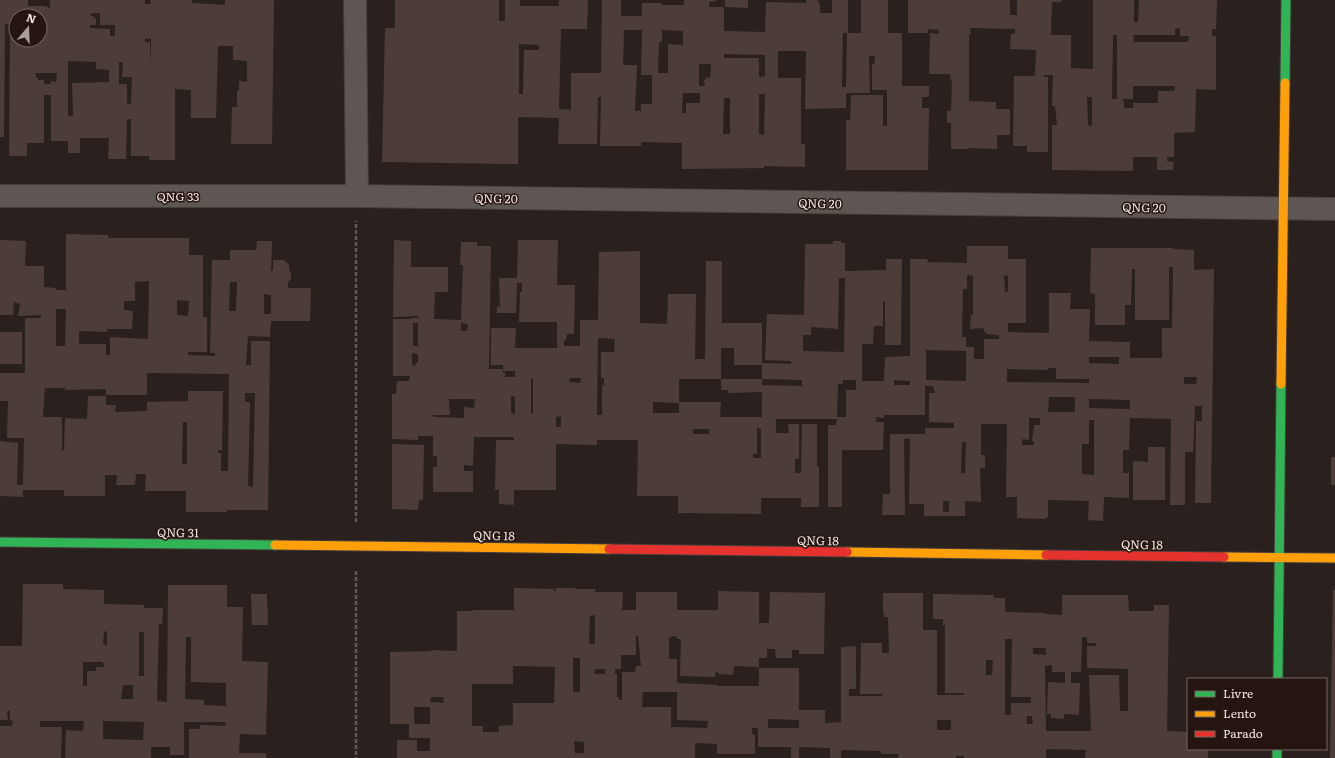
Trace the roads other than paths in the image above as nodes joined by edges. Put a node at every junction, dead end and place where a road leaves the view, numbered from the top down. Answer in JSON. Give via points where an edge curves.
{"nodes":[{"id":1,"x":355,"y":0,"type":"edge"},
{"id":2,"x":1286,"y":0,"type":"edge"},
{"id":3,"x":0,"y":196,"type":"edge"},
{"id":4,"x":356,"y":196,"type":"junction"},
{"id":5,"x":1283,"y":209,"type":"junction"},
{"id":6,"x":1335,"y":209,"type":"edge"},
{"id":7,"x":0,"y":542,"type":"edge"},
{"id":8,"x":356,"y":546,"type":"joint"},
{"id":9,"x":1279,"y":558,"type":"junction"},
{"id":10,"x":1335,"y":558,"type":"edge"},
{"id":11,"x":1278,"y":678,"type":"edge"}],
"edges":[{"from":1,"to":4,"type":"street"},
{"from":2,"to":5,"type":"street"},
{"from":3,"to":4,"type":"street","name":"QNG 33"},
{"from":4,"to":5,"type":"street","name":"QNG 20"},
{"from":5,"to":6,"type":"street","name":"QNG 20"},
{"from":5,"to":9,"type":"street"},
{"from":7,"to":8,"type":"street","name":"QNG 31"},
{"from":8,"to":9,"type":"street","name":"QNG 18"},
{"from":9,"to":10,"type":"street","name":"QNG 18"},
{"from":9,"to":11,"type":"street"}]}
